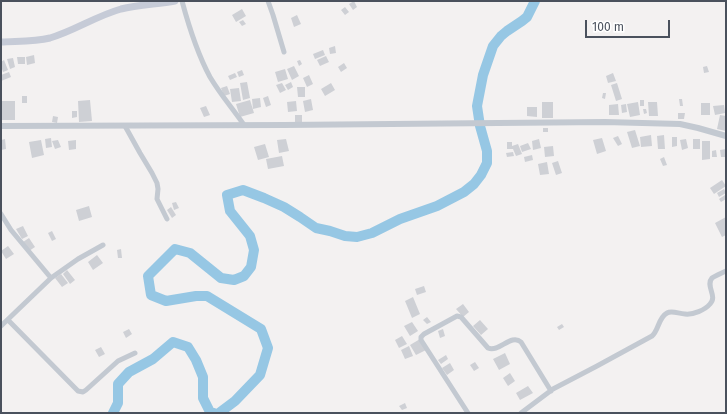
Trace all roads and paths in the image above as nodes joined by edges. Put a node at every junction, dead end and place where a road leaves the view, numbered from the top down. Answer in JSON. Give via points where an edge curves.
{"nodes":[{"id":1,"x":175,"y":1,"type":"edge"},
{"id":2,"x":182,"y":1,"type":"edge"},
{"id":3,"x":268,"y":1,"type":"edge"},
{"id":4,"x":1,"y":42,"type":"edge"},
{"id":5,"x":284,"y":52,"type":"dead end"},
{"id":6,"x":244,"y":125,"type":"junction"},
{"id":7,"x":1,"y":126,"type":"edge"},
{"id":8,"x":125,"y":126,"type":"junction"},
{"id":9,"x":726,"y":136,"type":"edge"},
{"id":10,"x":1,"y":214,"type":"edge"},
{"id":11,"x":167,"y":219,"type":"dead end"},
{"id":12,"x":103,"y":245,"type":"dead end"},
{"id":13,"x":726,"y":271,"type":"edge"},
{"id":14,"x":51,"y":278,"type":"junction"},
{"id":15,"x":8,"y":320,"type":"junction"},
{"id":16,"x":1,"y":326,"type":"edge"},
{"id":17,"x":136,"y":353,"type":"dead end"},
{"id":18,"x":551,"y":391,"type":"junction"},
{"id":19,"x":468,"y":413,"type":"edge"},
{"id":20,"x":521,"y":413,"type":"edge"}],
"edges":[{"from":1,"to":4,"type":"main road","via":[[122,9],[50,38]]},
{"from":2,"to":6,"type":"street","via":[[189,27],[210,77]]},
{"from":3,"to":5,"type":"street"},
{"from":6,"to":8,"type":"street"},
{"from":6,"to":9,"type":"street","via":[[605,122],[680,124]]},
{"from":7,"to":8,"type":"street"},
{"from":8,"to":11,"type":"street","via":[[157,183],[158,199]]},
{"from":10,"to":14,"type":"street"},
{"from":12,"to":14,"type":"street"},
{"from":13,"to":18,"type":"street","via":[[711,280],[714,298],[709,306],[690,314],[667,313],[652,336]]},
{"from":14,"to":15,"type":"street"},
{"from":15,"to":16,"type":"street"},
{"from":15,"to":17,"type":"street","via":[[78,391],[83,392],[118,361]]},
{"from":18,"to":19,"type":"street","via":[[519,340],[490,349],[461,317],[457,316],[421,337]]},
{"from":18,"to":20,"type":"street"}]}
